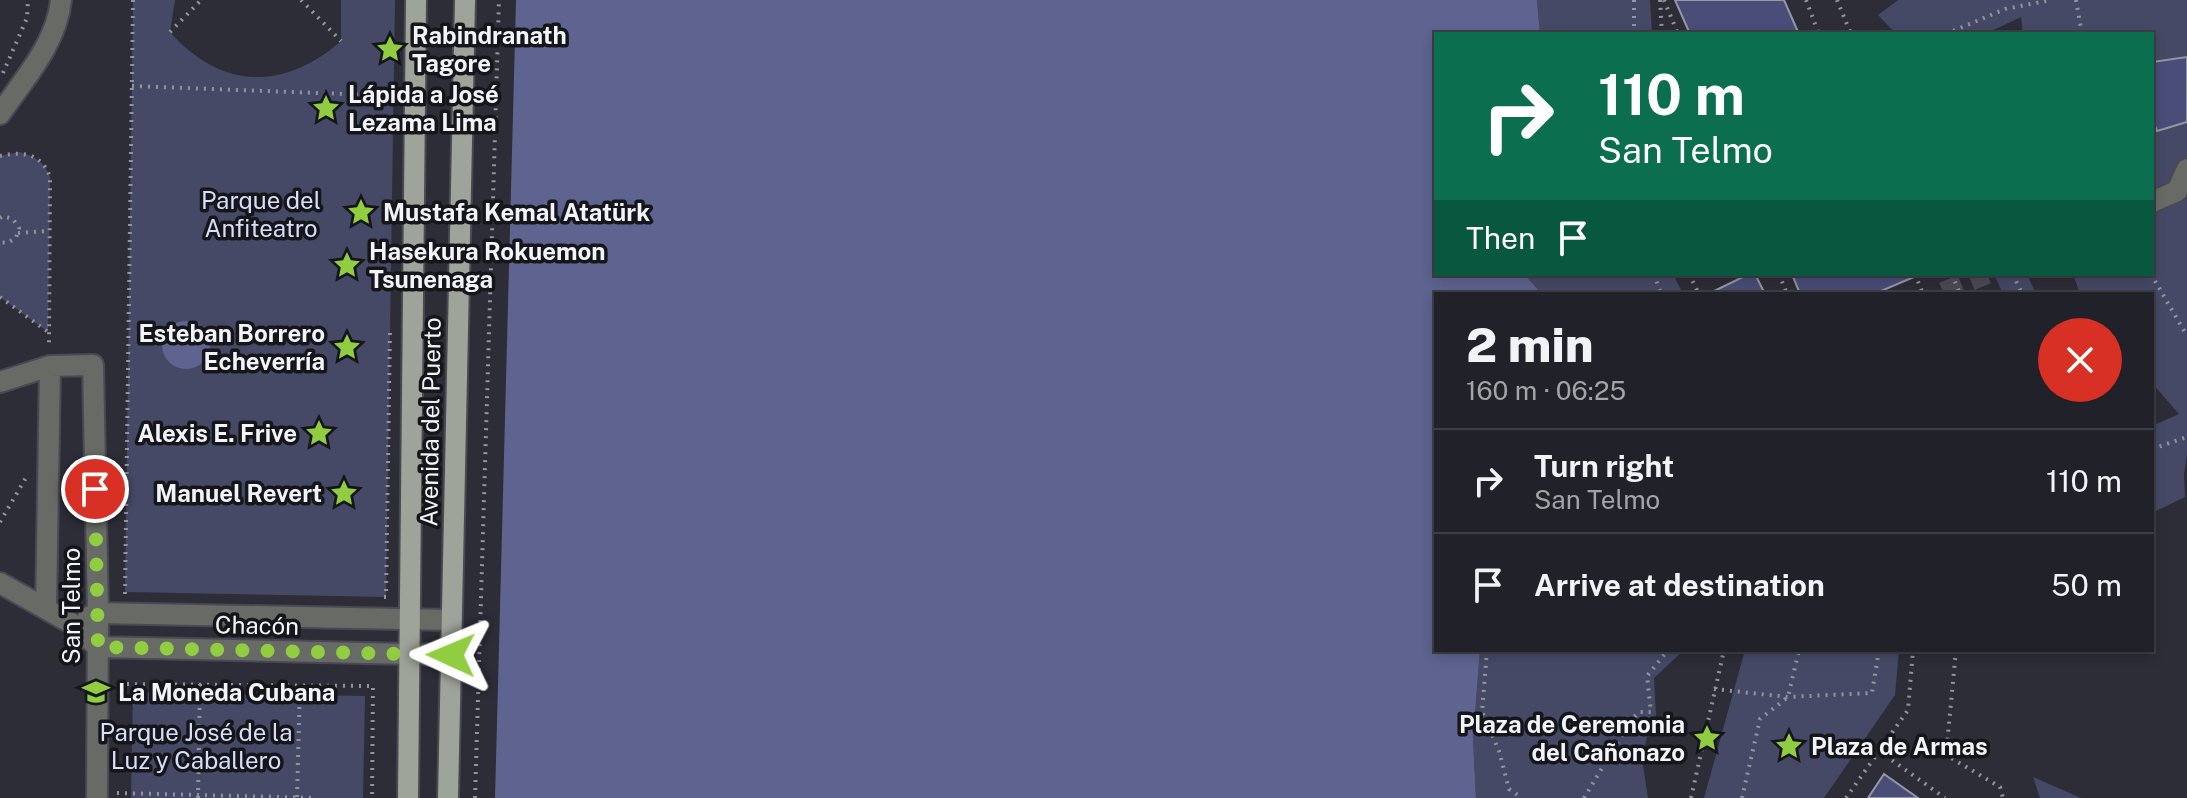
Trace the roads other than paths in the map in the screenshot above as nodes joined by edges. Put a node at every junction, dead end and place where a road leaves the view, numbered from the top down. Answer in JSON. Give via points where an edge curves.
{"nodes":[{"id":1,"x":61,"y":0,"type":"edge"},
{"id":2,"x":416,"y":0,"type":"edge"},
{"id":3,"x":465,"y":0,"type":"edge"},
{"id":4,"x":0,"y":114,"type":"edge"},
{"id":5,"x":2187,"y":169,"type":"edge"},
{"id":6,"x":2154,"y":201,"type":"edge"},
{"id":7,"x":50,"y":366,"type":"junction"},
{"id":8,"x":0,"y":382,"type":"edge"},
{"id":9,"x":0,"y":583,"type":"edge"},
{"id":10,"x":46,"y":609,"type":"junction"},
{"id":11,"x":98,"y":613,"type":"junction"},
{"id":12,"x":411,"y":619,"type":"junction"},
{"id":13,"x":451,"y":620,"type":"junction"},
{"id":14,"x":71,"y":623,"type":"junction"},
{"id":15,"x":98,"y":647,"type":"junction"},
{"id":16,"x":410,"y":655,"type":"junction"},
{"id":17,"x":451,"y":655,"type":"junction"},
{"id":18,"x":97,"y":798,"type":"edge"},
{"id":19,"x":408,"y":798,"type":"edge"},
{"id":20,"x":448,"y":798,"type":"edge"}],
"edges":[{"from":1,"to":4,"type":"street","via":[[47,45]]},
{"from":2,"to":12,"type":"main road","name":"Avenida del Puerto"},
{"from":3,"to":13,"type":"main road","name":"Avenida del Puerto"},
{"from":5,"to":6,"type":"street","via":[[2177,191]]},
{"from":7,"to":8,"type":"street"},
{"from":7,"to":10,"type":"street","name":"San Telmo"},
{"from":7,"to":11,"type":"street","name":"San Telmo","via":[[93,365]]},
{"from":9,"to":10,"type":"street"},
{"from":10,"to":14,"type":"street"},
{"from":11,"to":12,"type":"street","name":"Chacón"},
{"from":11,"to":14,"type":"street","name":"Chacón"},
{"from":11,"to":15,"type":"street","name":"San Telmo"},
{"from":12,"to":13,"type":"street","name":"Chacón"},
{"from":12,"to":16,"type":"main road","name":"Avenida del Puerto"},
{"from":13,"to":17,"type":"main road","name":"Avenida del Puerto"},
{"from":14,"to":15,"type":"street"},
{"from":15,"to":16,"type":"street","name":"Chacón"},
{"from":15,"to":18,"type":"street","name":"San Telmo"},
{"from":16,"to":17,"type":"street","name":"Chacón"},
{"from":16,"to":19,"type":"main road","name":"Avenida del Puerto"},
{"from":17,"to":20,"type":"main road","name":"Avenida del Puerto"}]}
